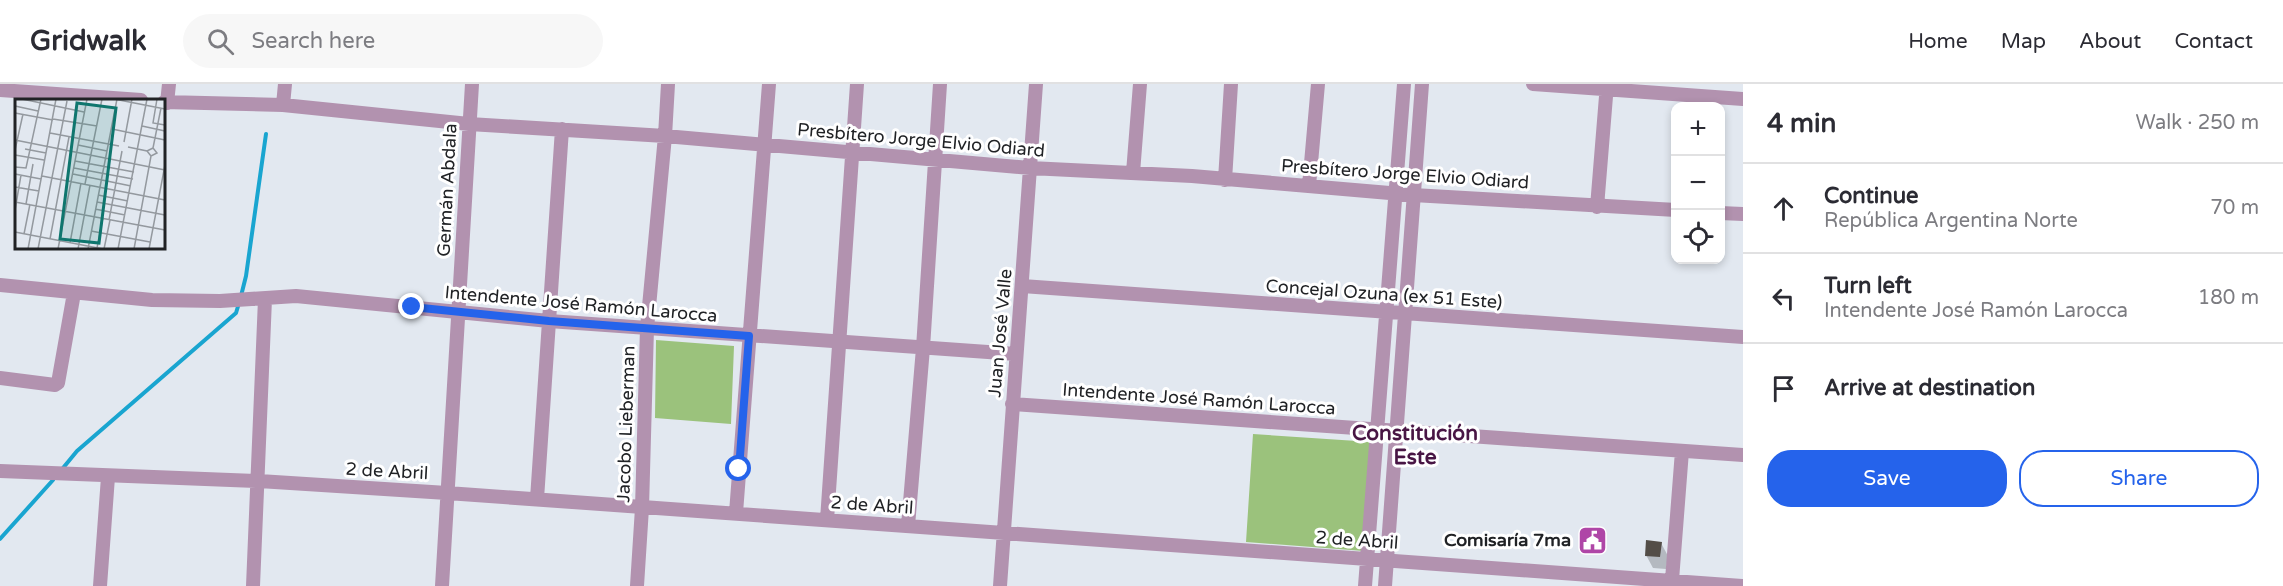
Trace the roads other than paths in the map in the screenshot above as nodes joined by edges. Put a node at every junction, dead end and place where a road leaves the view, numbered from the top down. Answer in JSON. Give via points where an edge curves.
{"nodes":[{"id":1,"x":169,"y":84,"type":"edge"},
{"id":2,"x":285,"y":84,"type":"edge"},
{"id":3,"x":471,"y":84,"type":"edge"},
{"id":4,"x":668,"y":84,"type":"edge"},
{"id":5,"x":769,"y":84,"type":"edge"},
{"id":6,"x":857,"y":84,"type":"edge"},
{"id":7,"x":940,"y":84,"type":"edge"},
{"id":8,"x":1036,"y":84,"type":"edge"},
{"id":9,"x":1140,"y":84,"type":"edge"},
{"id":10,"x":1231,"y":84,"type":"edge"},
{"id":11,"x":1317,"y":84,"type":"edge"},
{"id":12,"x":1404,"y":84,"type":"edge"},
{"id":13,"x":1422,"y":84,"type":"edge"},
{"id":14,"x":1533,"y":84,"type":"edge"},
{"id":15,"x":1607,"y":86,"type":"edge"},
{"id":16,"x":0,"y":90,"type":"edge"},
{"id":17,"x":127,"y":99,"type":"edge"},
{"id":18,"x":1743,"y":99,"type":"edge"},
{"id":19,"x":165,"y":102,"type":"edge"},
{"id":20,"x":283,"y":105,"type":"junction"},
{"id":21,"x":469,"y":124,"type":"junction"},
{"id":22,"x":562,"y":129,"type":"junction"},
{"id":23,"x":665,"y":136,"type":"junction"},
{"id":24,"x":764,"y":144,"type":"junction"},
{"id":25,"x":851,"y":152,"type":"junction"},
{"id":26,"x":934,"y":160,"type":"junction"},
{"id":27,"x":1030,"y":168,"type":"junction"},
{"id":28,"x":1133,"y":173,"type":"junction"},
{"id":29,"x":1225,"y":180,"type":"junction"},
{"id":30,"x":1309,"y":186,"type":"junction"},
{"id":31,"x":1396,"y":193,"type":"junction"},
{"id":32,"x":1413,"y":195,"type":"junction"},
{"id":33,"x":1597,"y":207,"type":"junction"},
{"id":34,"x":1671,"y":210,"type":"edge"},
{"id":35,"x":1725,"y":213,"type":"edge"},
{"id":36,"x":1743,"y":214,"type":"edge"},
{"id":37,"x":0,"y":285,"type":"edge"},
{"id":38,"x":1022,"y":286,"type":"junction"},
{"id":39,"x":74,"y":293,"type":"junction"},
{"id":40,"x":265,"y":299,"type":"junction"},
{"id":41,"x":458,"y":311,"type":"junction"},
{"id":42,"x":1386,"y":312,"type":"junction"},
{"id":43,"x":1404,"y":313,"type":"junction"},
{"id":44,"x":549,"y":321,"type":"junction"},
{"id":45,"x":647,"y":328,"type":"junction"},
{"id":46,"x":749,"y":336,"type":"junction"},
{"id":47,"x":1743,"y":337,"type":"edge"},
{"id":48,"x":839,"y":343,"type":"junction"},
{"id":49,"x":923,"y":348,"type":"junction"},
{"id":50,"x":1016,"y":354,"type":"junction"},
{"id":51,"x":0,"y":378,"type":"edge"},
{"id":52,"x":1012,"y":404,"type":"junction"},
{"id":53,"x":1377,"y":429,"type":"junction"},
{"id":54,"x":1396,"y":431,"type":"junction"},
{"id":55,"x":1682,"y":451,"type":"junction"},
{"id":56,"x":1743,"y":455,"type":"edge"},
{"id":57,"x":0,"y":471,"type":"edge"},
{"id":58,"x":108,"y":477,"type":"junction"},
{"id":59,"x":259,"y":481,"type":"junction"},
{"id":60,"x":447,"y":493,"type":"junction"},
{"id":61,"x":537,"y":499,"type":"junction"},
{"id":62,"x":642,"y":508,"type":"junction"},
{"id":63,"x":736,"y":513,"type":"junction"},
{"id":64,"x":827,"y":520,"type":"junction"},
{"id":65,"x":908,"y":526,"type":"junction"},
{"id":66,"x":1004,"y":533,"type":"junction"},
{"id":67,"x":1367,"y":559,"type":"junction"},
{"id":68,"x":1386,"y":561,"type":"junction"},
{"id":69,"x":1672,"y":580,"type":"junction"},
{"id":70,"x":100,"y":586,"type":"edge"},
{"id":71,"x":253,"y":586,"type":"edge"},
{"id":72,"x":442,"y":586,"type":"edge"},
{"id":73,"x":637,"y":586,"type":"edge"},
{"id":74,"x":1000,"y":586,"type":"edge"},
{"id":75,"x":1365,"y":586,"type":"edge"},
{"id":76,"x":1384,"y":586,"type":"edge"},
{"id":77,"x":1742,"y":586,"type":"edge"}],
"edges":[{"from":1,"to":19,"type":"street"},
{"from":2,"to":20,"type":"street"},
{"from":3,"to":21,"type":"street","name":"Germán Abdala"},
{"from":4,"to":23,"type":"street","name":"Jacobo Lieberman"},
{"from":5,"to":24,"type":"street"},
{"from":6,"to":25,"type":"street"},
{"from":7,"to":26,"type":"street"},
{"from":8,"to":27,"type":"street","name":"Juan José Valle"},
{"from":9,"to":28,"type":"street"},
{"from":10,"to":29,"type":"street"},
{"from":11,"to":30,"type":"street"},
{"from":12,"to":31,"type":"street"},
{"from":13,"to":32,"type":"street"},
{"from":14,"to":15,"type":"street"},
{"from":15,"to":18,"type":"street"},
{"from":15,"to":33,"type":"street"},
{"from":16,"to":17,"type":"street"},
{"from":19,"to":20,"type":"street","name":"Presbítero Jorge Elvio Odiard"},
{"from":20,"to":21,"type":"street","name":"Presbítero Jorge Elvio Odiard"},
{"from":21,"to":22,"type":"street","name":"Presbítero Jorge Elvio Odiard"},
{"from":21,"to":41,"type":"street","name":"Germán Abdala"},
{"from":22,"to":23,"type":"street","name":"Presbítero Jorge Elvio Odiard"},
{"from":22,"to":44,"type":"street"},
{"from":23,"to":24,"type":"street","name":"Presbítero Jorge Elvio Odiard"},
{"from":23,"to":45,"type":"street","name":"Jacobo Lieberman"},
{"from":24,"to":25,"type":"street","name":"Presbítero Jorge Elvio Odiard"},
{"from":24,"to":46,"type":"street"},
{"from":25,"to":26,"type":"street","name":"Presbítero Jorge Elvio Odiard"},
{"from":25,"to":48,"type":"street"},
{"from":26,"to":27,"type":"street","name":"Presbítero Jorge Elvio Odiard"},
{"from":26,"to":49,"type":"street"},
{"from":27,"to":28,"type":"street","name":"Presbítero Jorge Elvio Odiard"},
{"from":27,"to":38,"type":"street","name":"Juan José Valle"},
{"from":28,"to":29,"type":"street","name":"Presbítero Jorge Elvio Odiard"},
{"from":29,"to":30,"type":"street","name":"Presbítero Jorge Elvio Odiard"},
{"from":30,"to":31,"type":"street","name":"Presbítero Jorge Elvio Odiard"},
{"from":31,"to":32,"type":"street","name":"Presbítero Jorge Elvio Odiard"},
{"from":31,"to":42,"type":"street"},
{"from":32,"to":33,"type":"street","name":"Presbítero Jorge Elvio Odiard"},
{"from":32,"to":43,"type":"street"},
{"from":33,"to":34,"type":"street","name":"Presbítero Jorge Elvio Odiard"},
{"from":35,"to":36,"type":"street"},
{"from":37,"to":39,"type":"street","name":"Intendente José Ramón Larocca"},
{"from":38,"to":42,"type":"street","name":"Concejal Ozuna (ex 51 Este)"},
{"from":38,"to":50,"type":"street","name":"Juan José Valle"},
{"from":39,"to":40,"type":"street","name":"Intendente José Ramón Larocca","via":[[152,300]]},
{"from":39,"to":51,"type":"street","via":[[58,382],[55,385]]},
{"from":40,"to":41,"type":"street","name":"Intendente José Ramón Larocca","via":[[296,296]]},
{"from":40,"to":59,"type":"street"},
{"from":41,"to":44,"type":"street","name":"Intendente José Ramón Larocca"},
{"from":41,"to":60,"type":"street","name":"Germán Abdala"},
{"from":42,"to":43,"type":"street","name":"Concejal Ozuna (ex 51 Este)"},
{"from":42,"to":53,"type":"street"},
{"from":43,"to":47,"type":"street","name":"Concejal Ozuna (ex 51 Este)"},
{"from":43,"to":54,"type":"street"},
{"from":44,"to":45,"type":"street","name":"Intendente José Ramón Larocca"},
{"from":44,"to":61,"type":"street"},
{"from":45,"to":46,"type":"street","name":"Intendente José Ramón Larocca"},
{"from":45,"to":62,"type":"street","name":"Jacobo Lieberman"},
{"from":46,"to":48,"type":"street","name":"Intendente José Ramón Larocca"},
{"from":46,"to":63,"type":"street"},
{"from":48,"to":49,"type":"street","name":"Intendente José Ramón Larocca"},
{"from":48,"to":64,"type":"street"},
{"from":49,"to":50,"type":"street","name":"Intendente José Ramón Larocca"},
{"from":49,"to":65,"type":"street"},
{"from":50,"to":52,"type":"street","name":"Juan José Valle"},
{"from":52,"to":53,"type":"street","name":"Intendente José Ramón Larocca"},
{"from":52,"to":66,"type":"street","name":"Juan José Valle"},
{"from":53,"to":54,"type":"street","name":"Intendente José Ramón Larocca"},
{"from":53,"to":67,"type":"street"},
{"from":54,"to":55,"type":"street","name":"Intendente José Ramón Larocca"},
{"from":54,"to":68,"type":"street"},
{"from":55,"to":56,"type":"street","name":"Intendente José Ramón Larocca"},
{"from":55,"to":69,"type":"street"},
{"from":57,"to":58,"type":"street","name":"2 de Abril"},
{"from":58,"to":59,"type":"street","name":"2 de Abril"},
{"from":58,"to":70,"type":"street"},
{"from":59,"to":60,"type":"street","name":"2 de Abril"},
{"from":59,"to":71,"type":"street"},
{"from":60,"to":61,"type":"street","name":"2 de Abril"},
{"from":60,"to":72,"type":"street","name":"Germán Abdala"},
{"from":61,"to":62,"type":"street","name":"2 de Abril"},
{"from":62,"to":63,"type":"street","name":"2 de Abril"},
{"from":62,"to":73,"type":"street","name":"Jacobo Lieberman"},
{"from":63,"to":64,"type":"street","name":"2 de Abril"},
{"from":64,"to":65,"type":"street","name":"2 de Abril"},
{"from":65,"to":66,"type":"street","name":"2 de Abril"},
{"from":66,"to":67,"type":"street","name":"2 de Abril"},
{"from":66,"to":74,"type":"street","name":"Juan José Valle"},
{"from":67,"to":68,"type":"street","name":"2 de Abril"},
{"from":67,"to":75,"type":"street"},
{"from":68,"to":69,"type":"street","name":"2 de Abril"},
{"from":68,"to":76,"type":"street"},
{"from":69,"to":77,"type":"street","name":"2 de Abril"}]}
